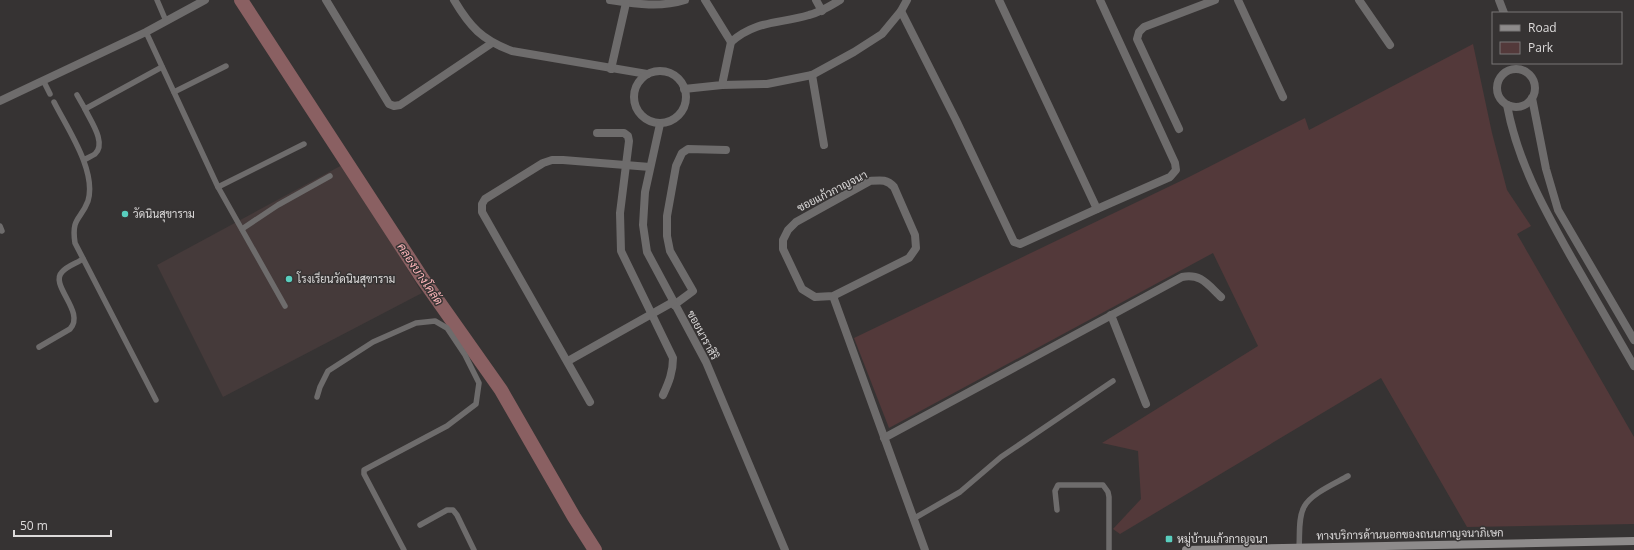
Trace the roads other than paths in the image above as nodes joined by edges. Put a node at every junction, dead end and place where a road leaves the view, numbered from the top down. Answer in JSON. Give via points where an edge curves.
{"nodes":[{"id":1,"x":158,"y":0,"type":"edge"},
{"id":2,"x":205,"y":0,"type":"edge"},
{"id":3,"x":326,"y":0,"type":"edge"},
{"id":4,"x":454,"y":0,"type":"edge"},
{"id":5,"x":610,"y":0,"type":"edge"},
{"id":6,"x":685,"y":0,"type":"edge"},
{"id":7,"x":706,"y":0,"type":"edge"},
{"id":8,"x":816,"y":0,"type":"edge"},
{"id":9,"x":840,"y":0,"type":"edge"},
{"id":10,"x":907,"y":0,"type":"edge"},
{"id":11,"x":999,"y":0,"type":"edge"},
{"id":12,"x":1100,"y":0,"type":"edge"},
{"id":13,"x":1215,"y":0,"type":"edge"},
{"id":14,"x":1238,"y":0,"type":"edge"},
{"id":15,"x":1359,"y":0,"type":"edge"},
{"id":16,"x":1499,"y":0,"type":"edge"},
{"id":17,"x":626,"y":3,"type":"junction"},
{"id":18,"x":822,"y":11,"type":"junction"},
{"id":19,"x":900,"y":11,"type":"junction"},
{"id":20,"x":1504,"y":12,"type":"edge"},
{"id":21,"x":166,"y":21,"type":"junction"},
{"id":22,"x":146,"y":32,"type":"junction"},
{"id":23,"x":731,"y":42,"type":"junction"},
{"id":24,"x":492,"y":43,"type":"junction"},
{"id":25,"x":1390,"y":45,"type":"dead end"},
{"id":26,"x":226,"y":66,"type":"dead end"},
{"id":27,"x":162,"y":67,"type":"junction"},
{"id":28,"x":1521,"y":67,"type":"edge"},
{"id":29,"x":611,"y":69,"type":"junction"},
{"id":30,"x":647,"y":74,"type":"junction"},
{"id":31,"x":812,"y":75,"type":"junction"},
{"id":32,"x":43,"y":80,"type":"junction"},
{"id":33,"x":722,"y":85,"type":"junction"},
{"id":34,"x":684,"y":89,"type":"junction"},
{"id":35,"x":174,"y":92,"type":"junction"},
{"id":36,"x":50,"y":94,"type":"dead end"},
{"id":37,"x":78,"y":95,"type":"dead end"},
{"id":38,"x":1283,"y":97,"type":"dead end"},
{"id":39,"x":1532,"y":98,"type":"junction"},
{"id":40,"x":0,"y":101,"type":"edge"},
{"id":41,"x":54,"y":102,"type":"dead end"},
{"id":42,"x":1507,"y":105,"type":"junction"},
{"id":43,"x":85,"y":109,"type":"junction"},
{"id":44,"x":660,"y":124,"type":"junction"},
{"id":45,"x":1179,"y":129,"type":"dead end"},
{"id":46,"x":597,"y":133,"type":"dead end"},
{"id":47,"x":304,"y":144,"type":"dead end"},
{"id":48,"x":824,"y":145,"type":"dead end"},
{"id":49,"x":726,"y":150,"type":"dead end"},
{"id":50,"x":84,"y":160,"type":"junction"},
{"id":51,"x":626,"y":166,"type":"junction"},
{"id":52,"x":650,"y":167,"type":"junction"},
{"id":53,"x":330,"y":176,"type":"dead end"},
{"id":54,"x":218,"y":187,"type":"junction"},
{"id":55,"x":1098,"y":209,"type":"junction"},
{"id":56,"x":1560,"y":213,"type":"junction"},
{"id":57,"x":1549,"y":220,"type":"junction"},
{"id":58,"x":242,"y":229,"type":"junction"},
{"id":59,"x":84,"y":260,"type":"junction"},
{"id":60,"x":833,"y":296,"type":"junction"},
{"id":61,"x":1221,"y":297,"type":"dead end"},
{"id":62,"x":673,"y":303,"type":"junction"},
{"id":63,"x":285,"y":306,"type":"dead end"},
{"id":64,"x":652,"y":313,"type":"junction"},
{"id":65,"x":1111,"y":315,"type":"junction"},
{"id":66,"x":1634,"y":340,"type":"edge"},
{"id":67,"x":39,"y":347,"type":"dead end"},
{"id":68,"x":568,"y":361,"type":"junction"},
{"id":69,"x":1634,"y":366,"type":"edge"},
{"id":70,"x":1113,"y":381,"type":"dead end"},
{"id":71,"x":663,"y":395,"type":"dead end"},
{"id":72,"x":317,"y":397,"type":"dead end"},
{"id":73,"x":156,"y":400,"type":"dead end"},
{"id":74,"x":590,"y":402,"type":"dead end"},
{"id":75,"x":1146,"y":404,"type":"dead end"},
{"id":76,"x":884,"y":438,"type":"junction"},
{"id":77,"x":1348,"y":476,"type":"dead end"},
{"id":78,"x":1057,"y":510,"type":"dead end"},
{"id":79,"x":914,"y":519,"type":"junction"},
{"id":80,"x":420,"y":525,"type":"dead end"},
{"id":81,"x":1634,"y":541,"type":"edge"},
{"id":82,"x":1299,"y":548,"type":"junction"},
{"id":83,"x":404,"y":550,"type":"edge"},
{"id":84,"x":474,"y":550,"type":"edge"},
{"id":85,"x":785,"y":550,"type":"edge"},
{"id":86,"x":925,"y":550,"type":"edge"},
{"id":87,"x":1109,"y":550,"type":"edge"},
{"id":88,"x":1186,"y":550,"type":"edge"}],
"edges":[{"from":1,"to":21,"type":"lane"},
{"from":2,"to":21,"type":"street"},
{"from":3,"to":24,"type":"street","via":[[389,104],[394,106],[400,105]]},
{"from":4,"to":24,"type":"street","via":[[470,24]]},
{"from":5,"to":17,"type":"street"},
{"from":6,"to":17,"type":"street","via":[[664,5]]},
{"from":7,"to":23,"type":"street"},
{"from":8,"to":18,"type":"street"},
{"from":9,"to":18,"type":"street"},
{"from":10,"to":19,"type":"street"},
{"from":11,"to":55,"type":"street"},
{"from":12,"to":55,"type":"street","via":[[1176,170],[1170,177]]},
{"from":13,"to":45,"type":"street","via":[[1144,27],[1138,35]]},
{"from":14,"to":38,"type":"street"},
{"from":15,"to":25,"type":"street"},
{"from":16,"to":20,"type":"street"},
{"from":17,"to":29,"type":"street"},
{"from":18,"to":23,"type":"street","via":[[753,27]]},
{"from":19,"to":31,"type":"street","via":[[882,34]]},
{"from":19,"to":55,"type":"street","via":[[1014,242],[1020,244]]},
{"from":21,"to":22,"type":"street"},
{"from":22,"to":27,"type":"lane"},
{"from":22,"to":32,"type":"street"},
{"from":23,"to":33,"type":"street"},
{"from":24,"to":29,"type":"street","via":[[512,51]]},
{"from":26,"to":35,"type":"lane"},
{"from":27,"to":35,"type":"lane"},
{"from":27,"to":43,"type":"lane"},
{"from":28,"to":39,"type":"street","via":[[1533,81],[1535,90]]},
{"from":28,"to":42,"type":"street","via":[[1505,73],[1497,87],[1498,95]]},
{"from":29,"to":30,"type":"street"},
{"from":30,"to":34,"type":"street","via":[[658,71],[670,73]]},
{"from":30,"to":44,"type":"street","via":[[636,86],[634,102],[643,118]]},
{"from":31,"to":33,"type":"street","via":[[767,84]]},
{"from":31,"to":48,"type":"street"},
{"from":32,"to":36,"type":"lane"},
{"from":32,"to":40,"type":"street"},
{"from":33,"to":34,"type":"street"},
{"from":34,"to":44,"type":"street","via":[[686,102],[683,110],[669,122]]},
{"from":35,"to":54,"type":"lane"},
{"from":37,"to":43,"type":"lane"},
{"from":39,"to":42,"type":"street","via":[[1519,107]]},
{"from":39,"to":56,"type":"street","via":[[1546,169]]},
{"from":41,"to":50,"type":"lane"},
{"from":42,"to":57,"type":"street","via":[[1518,151]]},
{"from":43,"to":50,"type":"lane","via":[[100,145],[94,154]]},
{"from":44,"to":52,"type":"street","name":"ซอยนาราสิริ"},
{"from":46,"to":51,"type":"street","via":[[624,133],[628,136]]},
{"from":47,"to":54,"type":"lane"},
{"from":49,"to":62,"type":"street","via":[[688,149],[682,153],[676,166],[667,216],[667,236],[670,251],[693,291]]},
{"from":50,"to":59,"type":"lane","via":[[90,178],[90,190],[73,233]]},
{"from":51,"to":52,"type":"street"},
{"from":51,"to":64,"type":"street","via":[[620,213],[621,251]]},
{"from":51,"to":68,"type":"street","via":[[563,160],[547,161],[485,199],[482,204],[482,212]]},
{"from":52,"to":62,"type":"street","name":"ซอยนาราสิริ","via":[[644,192],[643,225],[647,252]]},
{"from":53,"to":58,"type":"lane"},
{"from":54,"to":58,"type":"lane"},
{"from":56,"to":57,"type":"street"},
{"from":56,"to":66,"type":"street"},
{"from":57,"to":69,"type":"street"},
{"from":58,"to":63,"type":"lane"},
{"from":59,"to":67,"type":"lane","via":[[62,271],[60,277],[74,313],[74,325]]},
{"from":59,"to":73,"type":"lane"},
{"from":60,"to":60,"type":"street","name":"ซอยแก้วกาญจนา","via":[[909,258],[916,248],[915,235],[890,182],[870,181],[796,222],[788,230],[783,240],[783,249],[802,289],[815,297]]},
{"from":60,"to":76,"type":"street"},
{"from":61,"to":65,"type":"street","via":[[1202,279],[1189,275]]},
{"from":62,"to":64,"type":"street"},
{"from":62,"to":85,"type":"street","name":"ซอยนาราสิริ","via":[[706,362]]},
{"from":64,"to":68,"type":"street"},
{"from":64,"to":71,"type":"street","via":[[673,358],[673,369]]},
{"from":65,"to":75,"type":"street"},
{"from":65,"to":76,"type":"street"},
{"from":68,"to":74,"type":"street"},
{"from":70,"to":79,"type":"lane","via":[[1000,457],[960,492]]},
{"from":72,"to":83,"type":"lane","via":[[328,371],[373,342],[416,323],[435,321],[447,328],[465,355],[479,383],[476,404],[447,426],[364,470]]},
{"from":76,"to":79,"type":"street"},
{"from":77,"to":82,"type":"lane","via":[[1310,498],[1304,506]]},
{"from":78,"to":87,"type":"lane","via":[[1055,491],[1058,485],[1103,485],[1109,497]]},
{"from":79,"to":86,"type":"street"},
{"from":80,"to":84,"type":"lane","via":[[447,510],[453,510]]},
{"from":81,"to":82,"type":"main road","name":"ทางบริการด้านนอกของถนนกาญจนาภิเษก"},
{"from":82,"to":88,"type":"main road","name":"ทางบริการด้านนอกของถนนกาญจนาภิเษก"}]}
